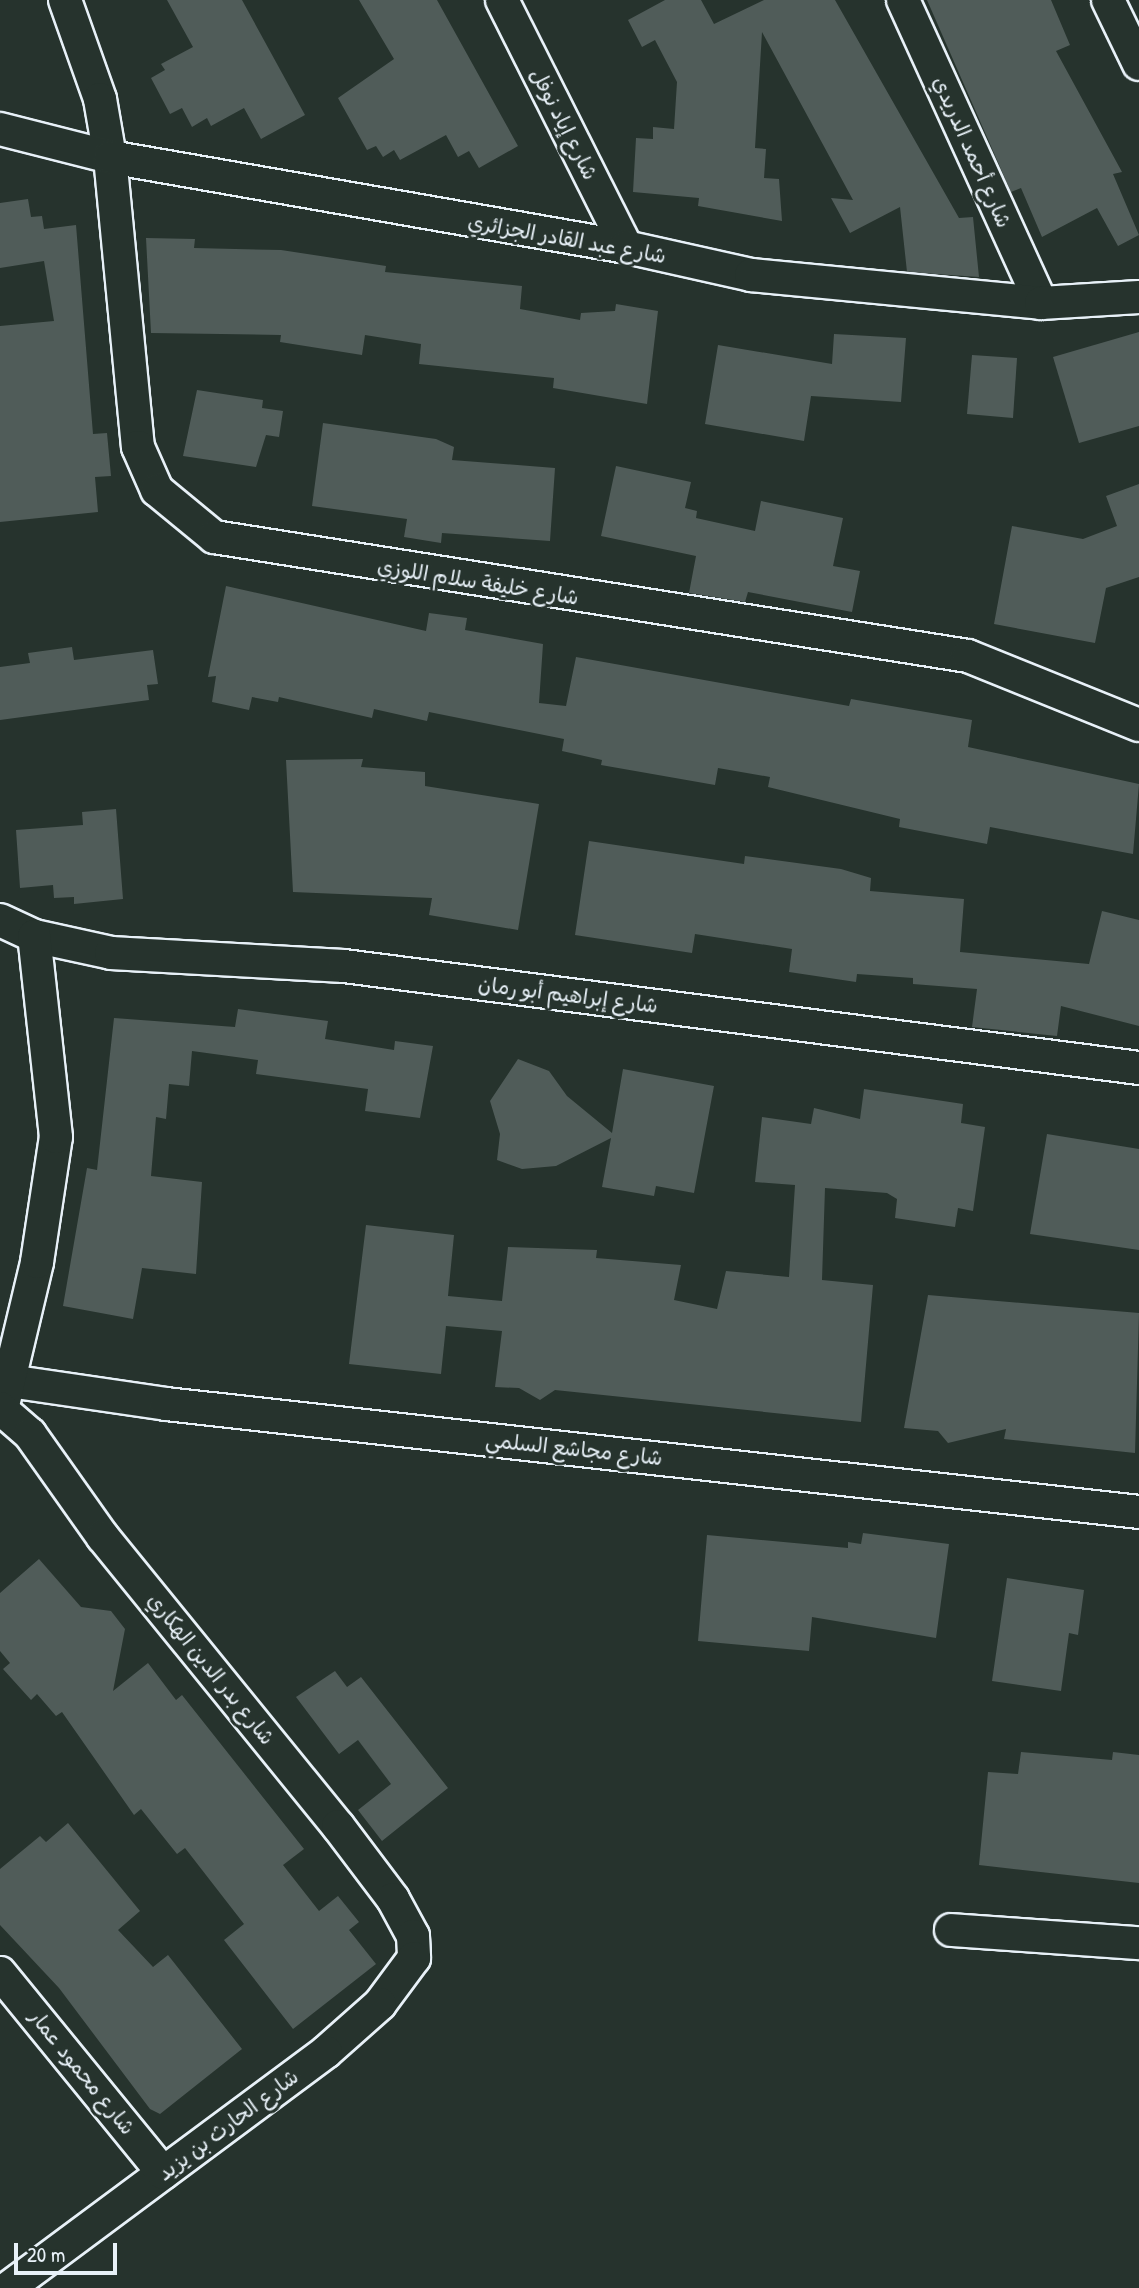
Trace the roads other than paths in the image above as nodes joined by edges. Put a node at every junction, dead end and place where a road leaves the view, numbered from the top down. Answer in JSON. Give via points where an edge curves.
{"nodes":[{"id":1,"x":65,"y":0,"type":"edge"},
{"id":2,"x":502,"y":0,"type":"edge"},
{"id":3,"x":903,"y":0,"type":"edge"},
{"id":4,"x":1108,"y":0,"type":"edge"},
{"id":5,"x":1139,"y":64,"type":"edge"},
{"id":6,"x":0,"y":129,"type":"edge"},
{"id":7,"x":110,"y":157,"type":"junction"},
{"id":8,"x":626,"y":247,"type":"junction"},
{"id":9,"x":1139,"y":297,"type":"edge"},
{"id":10,"x":1041,"y":303,"type":"junction"},
{"id":11,"x":1139,"y":725,"type":"edge"},
{"id":12,"x":0,"y":920,"type":"edge"},
{"id":13,"x":34,"y":936,"type":"junction"},
{"id":14,"x":1139,"y":1068,"type":"edge"},
{"id":15,"x":4,"y":1399,"type":"edge"},
{"id":16,"x":1139,"y":1512,"type":"edge"},
{"id":17,"x":951,"y":1930,"type":"dead end"},
{"id":18,"x":413,"y":1936,"type":"joint"},
{"id":19,"x":1139,"y":1943,"type":"edge"},
{"id":20,"x":0,"y":1973,"type":"edge"},
{"id":21,"x":163,"y":2173,"type":"junction"},
{"id":22,"x":8,"y":2288,"type":"edge"}],
"edges":[{"from":1,"to":7,"type":"street","name":"شارع خليفة سلام اللوزي","via":[[100,99]]},
{"from":2,"to":8,"type":"street","name":"شارع إياد نوفل"},
{"from":3,"to":10,"type":"street","name":"شارع أحمد الدريدي"},
{"from":4,"to":5,"type":"street"},
{"from":6,"to":7,"type":"street","name":"شارع عبد القادر الجزائري"},
{"from":7,"to":8,"type":"street","name":"شارع عبد القادر الجزائري"},
{"from":7,"to":11,"type":"street","name":"شارع خليفة سلام اللوزي","via":[[138,447],[157,490],[214,537],[968,656]]},
{"from":8,"to":10,"type":"street","name":"شارع عبد القادر الجزائري","via":[[751,275]]},
{"from":9,"to":10,"type":"street","name":"شارع عبد القادر الجزائري"},
{"from":12,"to":13,"type":"street","name":"شارع إبراهيم أبو رمان"},
{"from":13,"to":14,"type":"street","name":"شارع إبراهيم أبو رمان","via":[[111,953],[344,966]]},
{"from":13,"to":15,"type":"street","via":[[56,1137]]},
{"from":15,"to":16,"type":"street","name":"شارع مجاشع السلمي","via":[[166,1404]]},
{"from":15,"to":18,"type":"street","name":"شارع بدر الدين الهكاري","via":[[103,1537],[338,1826]]},
{"from":17,"to":19,"type":"street"},
{"from":18,"to":21,"type":"street","name":"شارع الحارث بن يزيد","via":[[415,1958],[380,2004]]},
{"from":20,"to":21,"type":"street","name":"شارع محمود عمار"},
{"from":21,"to":22,"type":"street","name":"شارع الحارث بن يزيد"}]}
